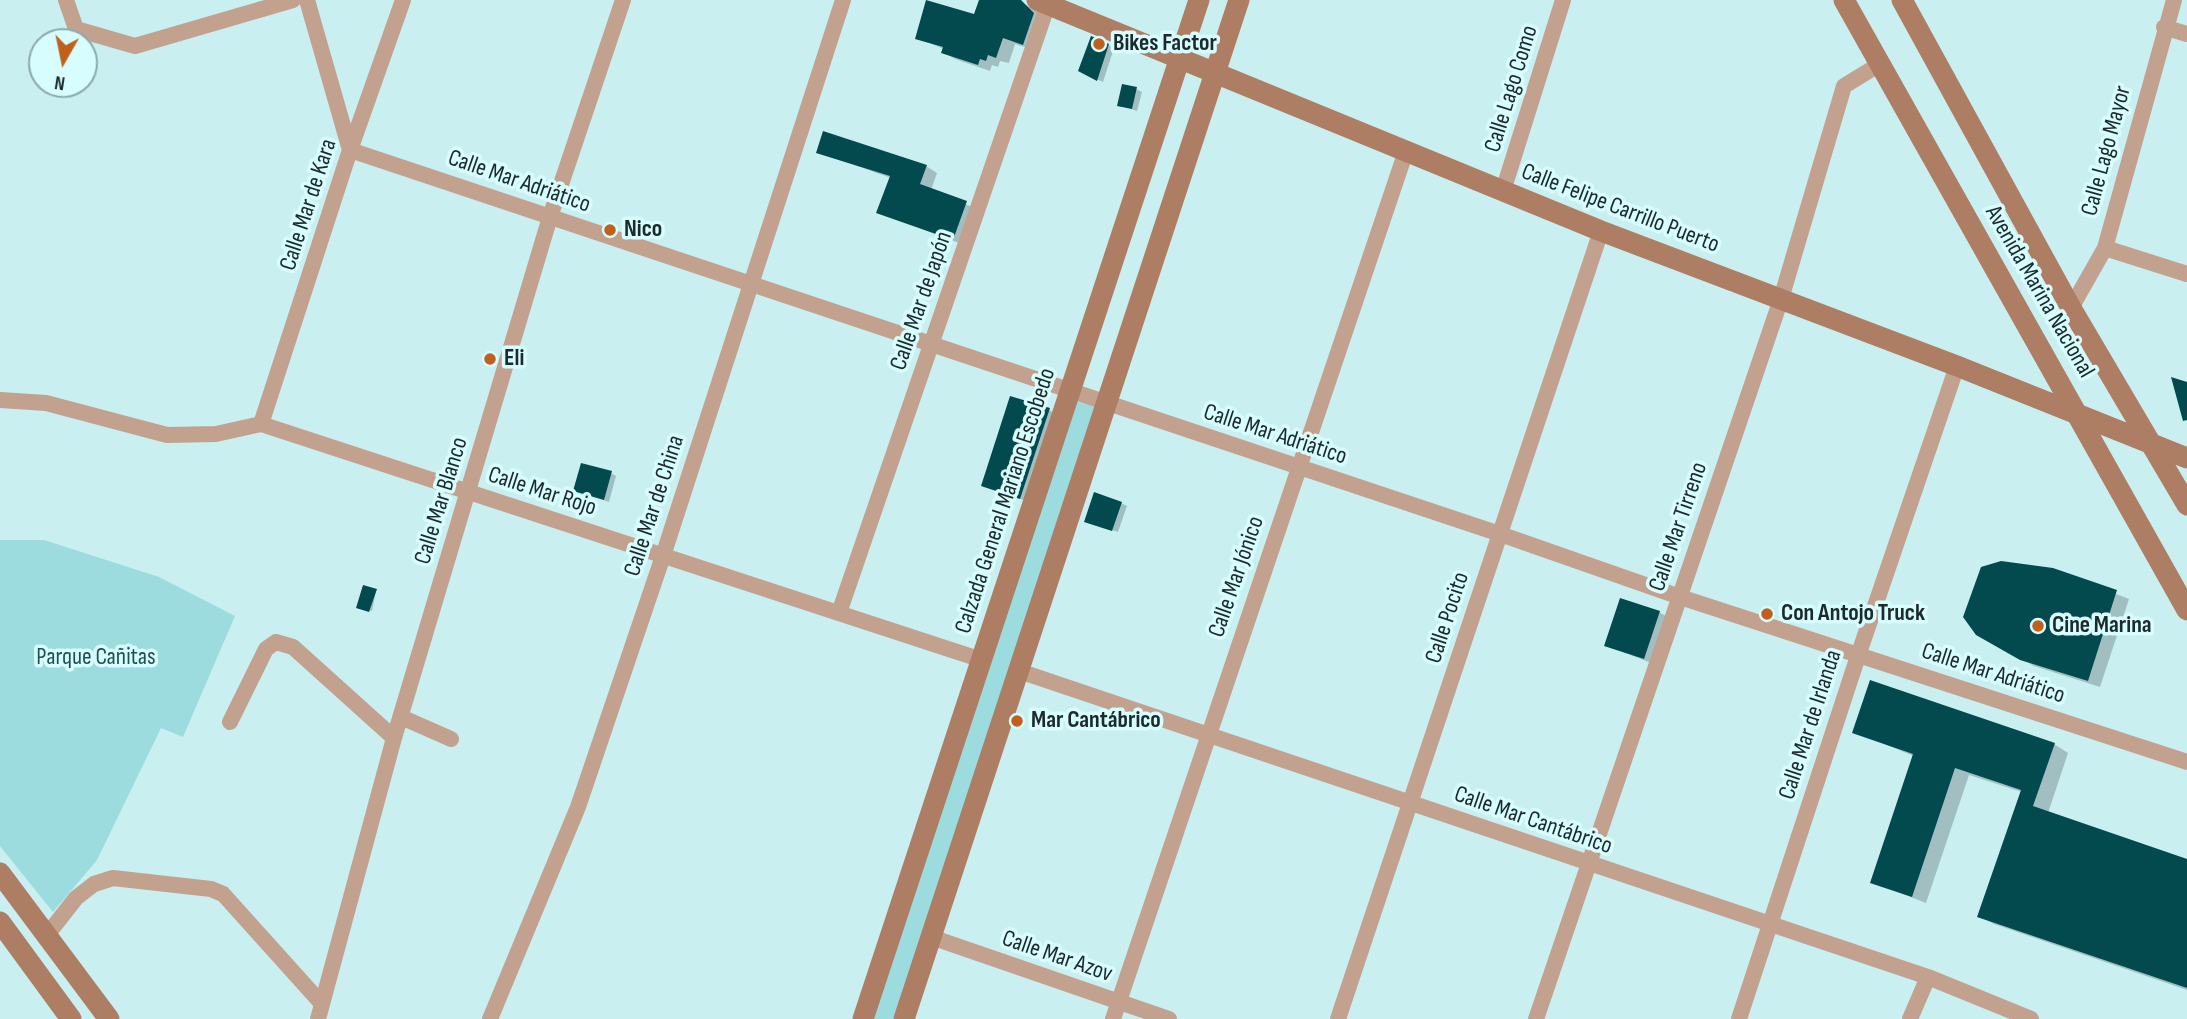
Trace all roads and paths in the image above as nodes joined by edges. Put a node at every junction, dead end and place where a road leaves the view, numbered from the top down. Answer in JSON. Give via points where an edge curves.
{"nodes":[{"id":1,"x":66,"y":0,"type":"edge"},
{"id":2,"x":293,"y":0,"type":"edge"},
{"id":3,"x":307,"y":0,"type":"edge"},
{"id":4,"x":403,"y":0,"type":"edge"},
{"id":5,"x":623,"y":0,"type":"edge"},
{"id":6,"x":843,"y":0,"type":"edge"},
{"id":7,"x":1199,"y":0,"type":"edge"},
{"id":8,"x":1239,"y":0,"type":"edge"},
{"id":9,"x":1563,"y":0,"type":"edge"},
{"id":10,"x":1844,"y":0,"type":"edge"},
{"id":11,"x":1902,"y":0,"type":"edge"},
{"id":12,"x":2174,"y":0,"type":"edge"},
{"id":13,"x":1043,"y":2,"type":"edge"},
{"id":14,"x":2164,"y":27,"type":"junction"},
{"id":15,"x":2187,"y":34,"type":"edge"},
{"id":16,"x":1180,"y":59,"type":"junction"},
{"id":17,"x":1880,"y":64,"type":"junction"},
{"id":18,"x":1215,"y":73,"type":"junction"},
{"id":19,"x":350,"y":150,"type":"junction"},
{"id":20,"x":1406,"y":151,"type":"junction"},
{"id":21,"x":1503,"y":191,"type":"junction"},
{"id":22,"x":550,"y":217,"type":"junction"},
{"id":23,"x":1601,"y":231,"type":"junction"},
{"id":24,"x":2105,"y":248,"type":"junction"},
{"id":25,"x":2187,"y":274,"type":"edge"},
{"id":26,"x":749,"y":284,"type":"junction"},
{"id":27,"x":1781,"y":299,"type":"junction"},
{"id":28,"x":2071,"y":308,"type":"junction"},
{"id":29,"x":932,"y":344,"type":"junction"},
{"id":30,"x":1957,"y":366,"type":"junction"},
{"id":31,"x":1070,"y":391,"type":"junction"},
{"id":32,"x":0,"y":400,"type":"edge"},
{"id":33,"x":1107,"y":403,"type":"junction"},
{"id":34,"x":2078,"y":415,"type":"junction"},
{"id":35,"x":261,"y":424,"type":"junction"},
{"id":36,"x":2153,"y":445,"type":"junction"},
{"id":37,"x":2187,"y":458,"type":"edge"},
{"id":38,"x":1299,"y":467,"type":"junction"},
{"id":39,"x":468,"y":492,"type":"junction"},
{"id":40,"x":2187,"y":505,"type":"edge"},
{"id":41,"x":1500,"y":534,"type":"junction"},
{"id":42,"x":663,"y":556,"type":"junction"},
{"id":43,"x":1679,"y":597,"type":"junction"},
{"id":44,"x":2187,"y":610,"type":"edge"},
{"id":45,"x":839,"y":613,"type":"junction"},
{"id":46,"x":1858,"y":653,"type":"junction"},
{"id":47,"x":982,"y":660,"type":"junction"},
{"id":48,"x":1019,"y":671,"type":"junction"},
{"id":49,"x":401,"y":717,"type":"junction"},
{"id":50,"x":230,"y":722,"type":"dead end"},
{"id":51,"x":1209,"y":733,"type":"junction"},
{"id":52,"x":394,"y":738,"type":"junction"},
{"id":53,"x":451,"y":739,"type":"dead end"},
{"id":54,"x":2187,"y":762,"type":"edge"},
{"id":55,"x":1410,"y":804,"type":"junction"},
{"id":56,"x":1591,"y":865,"type":"junction"},
{"id":57,"x":0,"y":873,"type":"edge"},
{"id":58,"x":0,"y":922,"type":"edge"},
{"id":59,"x":1770,"y":923,"type":"junction"},
{"id":60,"x":47,"y":934,"type":"junction"},
{"id":61,"x":931,"y":937,"type":"junction"},
{"id":62,"x":1928,"y":977,"type":"junction"},
{"id":63,"x":1119,"y":1002,"type":"junction"},
{"id":64,"x":320,"y":1011,"type":"edge"},
{"id":65,"x":71,"y":1019,"type":"edge"},
{"id":66,"x":109,"y":1019,"type":"edge"},
{"id":67,"x":490,"y":1019,"type":"edge"},
{"id":68,"x":863,"y":1019,"type":"edge"},
{"id":69,"x":904,"y":1019,"type":"edge"},
{"id":70,"x":1113,"y":1019,"type":"edge"},
{"id":71,"x":1169,"y":1019,"type":"edge"},
{"id":72,"x":1338,"y":1019,"type":"edge"},
{"id":73,"x":1536,"y":1019,"type":"edge"},
{"id":74,"x":1739,"y":1019,"type":"edge"},
{"id":75,"x":1910,"y":1019,"type":"edge"},
{"id":76,"x":2031,"y":1019,"type":"edge"}],
"edges":[{"from":1,"to":2,"type":"street","via":[[76,29],[135,46]]},
{"from":3,"to":19,"type":"street"},
{"from":4,"to":19,"type":"street","name":"Calle Mar de Kara"},
{"from":5,"to":22,"type":"street","name":"Calle Mar Blanco"},
{"from":6,"to":26,"type":"street","name":"Calle Mar de China"},
{"from":7,"to":16,"type":"main road","name":"Calzada General Mariano Escobedo"},
{"from":8,"to":18,"type":"main road"},
{"from":9,"to":21,"type":"street","name":"Calle Lago Como"},
{"from":10,"to":17,"type":"main road","name":"Avenida Marina Nacional"},
{"from":11,"to":28,"type":"main road","name":"Avenida Marina Nacional"},
{"from":12,"to":14,"type":"street","name":"Calle Lago Mayor"},
{"from":13,"to":16,"type":"main road","name":"Calle Felipe Carrillo Puerto"},
{"from":13,"to":29,"type":"street","name":"Calle Mar de Japón"},
{"from":14,"to":15,"type":"street"},
{"from":14,"to":24,"type":"street","name":"Calle Lago Mayor"},
{"from":16,"to":18,"type":"main road","name":"Calle Felipe Carrillo Puerto"},
{"from":16,"to":31,"type":"main road","name":"Calzada General Mariano Escobedo"},
{"from":17,"to":27,"type":"street","name":"Calle Mar Tirreno","via":[[1844,86]]},
{"from":17,"to":34,"type":"main road","name":"Avenida Marina Nacional"},
{"from":18,"to":20,"type":"main road","name":"Calle Felipe Carrillo Puerto"},
{"from":18,"to":33,"type":"main road"},
{"from":19,"to":22,"type":"street","name":"Calle Mar Adriático"},
{"from":19,"to":35,"type":"street","name":"Calle Mar de Kara"},
{"from":20,"to":21,"type":"main road","name":"Calle Felipe Carrillo Puerto"},
{"from":20,"to":38,"type":"street","name":"Calle Mar Jónico"},
{"from":21,"to":23,"type":"main road","name":"Calle Felipe Carrillo Puerto"},
{"from":22,"to":26,"type":"street","name":"Calle Mar Adriático"},
{"from":22,"to":39,"type":"street","name":"Calle Mar Blanco"},
{"from":23,"to":27,"type":"main road","name":"Calle Felipe Carrillo Puerto"},
{"from":23,"to":41,"type":"street","name":"Calle Pocito"},
{"from":24,"to":25,"type":"street"},
{"from":24,"to":28,"type":"street","name":"Calle Lago Mayor"},
{"from":26,"to":29,"type":"street","name":"Calle Mar Adriático"},
{"from":26,"to":42,"type":"street","name":"Calle Mar de China"},
{"from":27,"to":30,"type":"main road","name":"Calle Felipe Carrillo Puerto"},
{"from":27,"to":43,"type":"street","name":"Calle Mar Tirreno"},
{"from":28,"to":36,"type":"main road","name":"Avenida Marina Nacional"},
{"from":29,"to":31,"type":"street","name":"Calle Mar Adriático"},
{"from":29,"to":45,"type":"street","name":"Calle Mar de Japón"},
{"from":30,"to":34,"type":"main road","name":"Calle Felipe Carrillo Puerto"},
{"from":30,"to":46,"type":"street","name":"Calle Mar de Irlanda"},
{"from":31,"to":33,"type":"street","name":"Calle Mar Adriático"},
{"from":31,"to":47,"type":"main road","name":"Calzada General Mariano Escobedo"},
{"from":32,"to":35,"type":"street","name":"Calle Mar Rojo","via":[[46,403],[167,435],[216,433]]},
{"from":33,"to":38,"type":"street","name":"Calle Mar Adriático"},
{"from":33,"to":48,"type":"main road"},
{"from":34,"to":36,"type":"main road","name":"Calle Felipe Carrillo Puerto"},
{"from":34,"to":44,"type":"main road","name":"Avenida Marina Nacional"},
{"from":35,"to":39,"type":"street","name":"Calle Mar Rojo"},
{"from":36,"to":37,"type":"main road","name":"Calle Felipe Carrillo Puerto"},
{"from":36,"to":40,"type":"main road","name":"Avenida Marina Nacional"},
{"from":38,"to":41,"type":"street","name":"Calle Mar Adriático"},
{"from":38,"to":51,"type":"street","name":"Calle Mar Jónico"},
{"from":39,"to":42,"type":"street","name":"Calle Mar Rojo"},
{"from":39,"to":49,"type":"street","name":"Calle Mar Blanco"},
{"from":41,"to":43,"type":"street","name":"Calle Mar Adriático"},
{"from":41,"to":55,"type":"street","name":"Calle Pocito"},
{"from":42,"to":45,"type":"street","name":"Calle Mar Rojo"},
{"from":42,"to":67,"type":"street","name":"Calle Mar de China","via":[[578,807]]},
{"from":43,"to":46,"type":"street","name":"Calle Mar Adriático"},
{"from":43,"to":56,"type":"street","name":"Calle Mar Tirreno"},
{"from":45,"to":47,"type":"street","name":"Calle Mar Rojo"},
{"from":46,"to":54,"type":"street","name":"Calle Mar Adriático"},
{"from":46,"to":59,"type":"street","name":"Calle Mar de Irlanda"},
{"from":47,"to":68,"type":"main road","name":"Calzada General Mariano Escobedo"},
{"from":48,"to":51,"type":"street","name":"Calle Mar Cantábrico"},
{"from":48,"to":61,"type":"main road"},
{"from":49,"to":52,"type":"street","name":"Calle Mar Blanco"},
{"from":49,"to":53,"type":"street"},
{"from":50,"to":52,"type":"street","via":[[265,649],[276,642],[293,647]]},
{"from":51,"to":55,"type":"street","name":"Calle Mar Cantábrico"},
{"from":51,"to":63,"type":"street","name":"Calle Mar Jónico"},
{"from":52,"to":64,"type":"street","name":"Calle Mar Blanco"},
{"from":55,"to":56,"type":"street","name":"Calle Mar Cantábrico"},
{"from":55,"to":72,"type":"street","name":"Calle Pocito"},
{"from":56,"to":59,"type":"street","name":"Calle Mar Cantábrico"},
{"from":56,"to":73,"type":"street","name":"Calle Mar Tirreno"},
{"from":57,"to":60,"type":"main road"},
{"from":58,"to":65,"type":"main road"},
{"from":59,"to":62,"type":"street","name":"Calle Mar Cantábrico"},
{"from":59,"to":74,"type":"street","name":"Calle Mar de Irlanda"},
{"from":60,"to":64,"type":"street","via":[[76,898],[94,884],[113,878],[211,889],[223,894]]},
{"from":60,"to":66,"type":"main road"},
{"from":61,"to":63,"type":"street","name":"Calle Mar Azov"},
{"from":61,"to":69,"type":"main road"},
{"from":62,"to":75,"type":"street"},
{"from":62,"to":76,"type":"street","name":"Calle Mar Cantábrico"},
{"from":63,"to":70,"type":"street","name":"Calle Mar Jónico"},
{"from":63,"to":71,"type":"street","name":"Calle Mar Azov"}]}
